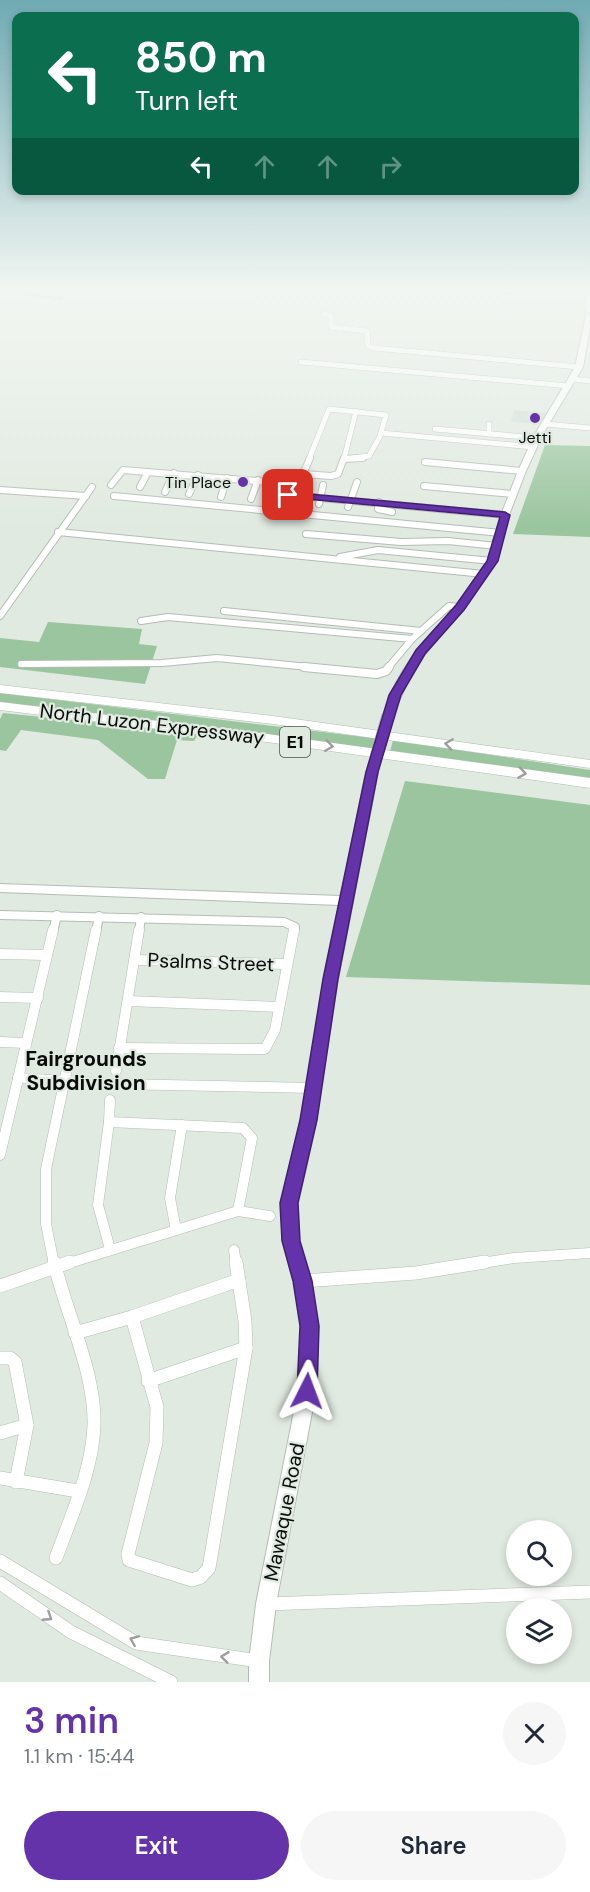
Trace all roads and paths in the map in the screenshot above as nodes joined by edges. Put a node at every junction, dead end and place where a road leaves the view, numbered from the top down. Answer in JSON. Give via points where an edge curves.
{"nodes":[{"id":1,"x":474,"y":371,"type":"edge"},
{"id":2,"x":539,"y":371,"type":"edge"},
{"id":3,"x":576,"y":371,"type":"edge"},
{"id":4,"x":590,"y":376,"type":"edge"},
{"id":5,"x":574,"y":377,"type":"junction"},
{"id":6,"x":590,"y":381,"type":"edge"},
{"id":7,"x":356,"y":411,"type":"junction"},
{"id":8,"x":489,"y":424,"type":"dead end"},
{"id":9,"x":544,"y":426,"type":"junction"},
{"id":10,"x":589,"y":428,"type":"edge"},
{"id":11,"x":435,"y":429,"type":"dead end"},
{"id":12,"x":381,"y":434,"type":"junction"},
{"id":13,"x":489,"y":434,"type":"junction"},
{"id":14,"x":537,"y":438,"type":"junction"},
{"id":15,"x":534,"y":447,"type":"junction"},
{"id":16,"x":344,"y":459,"type":"junction"},
{"id":17,"x":425,"y":462,"type":"dead end"},
{"id":18,"x":522,"y":471,"type":"junction"},
{"id":19,"x":148,"y":472,"type":"junction"},
{"id":20,"x":174,"y":473,"type":"junction"},
{"id":21,"x":303,"y":474,"type":"junction"},
{"id":22,"x":198,"y":475,"type":"junction"},
{"id":23,"x":227,"y":478,"type":"junction"},
{"id":24,"x":258,"y":480,"type":"junction"},
{"id":25,"x":357,"y":482,"type":"dead end"},
{"id":26,"x":294,"y":484,"type":"junction"},
{"id":27,"x":111,"y":485,"type":"dead end"},
{"id":28,"x":323,"y":485,"type":"dead end"},
{"id":29,"x":424,"y":486,"type":"dead end"},
{"id":30,"x":92,"y":487,"type":"dead end"},
{"id":31,"x":140,"y":487,"type":"dead end"},
{"id":32,"x":0,"y":490,"type":"edge"},
{"id":33,"x":165,"y":492,"type":"dead end"},
{"id":34,"x":189,"y":494,"type":"dead end"},
{"id":35,"x":512,"y":494,"type":"junction"},
{"id":36,"x":288,"y":495,"type":"junction"},
{"id":37,"x":86,"y":496,"type":"junction"},
{"id":38,"x":114,"y":496,"type":"dead end"},
{"id":39,"x":221,"y":497,"type":"dead end"},
{"id":40,"x":320,"y":497,"type":"junction"},
{"id":41,"x":251,"y":499,"type":"dead end"},
{"id":42,"x":351,"y":500,"type":"junction"},
{"id":43,"x":284,"y":502,"type":"dead end"},
{"id":44,"x":379,"y":502,"type":"junction"},
{"id":45,"x":319,"y":504,"type":"dead end"},
{"id":46,"x":348,"y":507,"type":"dead end"},
{"id":47,"x":392,"y":512,"type":"dead end"},
{"id":48,"x":505,"y":515,"type":"junction"},
{"id":49,"x":58,"y":532,"type":"junction"},
{"id":50,"x":501,"y":533,"type":"junction"},
{"id":51,"x":306,"y":534,"type":"dead end"},
{"id":52,"x":497,"y":546,"type":"junction"},
{"id":53,"x":337,"y":559,"type":"junction"},
{"id":54,"x":492,"y":561,"type":"junction"},
{"id":55,"x":484,"y":574,"type":"junction"},
{"id":56,"x":460,"y":607,"type":"junction"},
{"id":57,"x":224,"y":611,"type":"dead end"},
{"id":58,"x":0,"y":616,"type":"edge"},
{"id":59,"x":141,"y":621,"type":"dead end"},
{"id":60,"x":421,"y":631,"type":"junction"},
{"id":61,"x":412,"y":639,"type":"junction"},
{"id":62,"x":21,"y":664,"type":"dead end"},
{"id":63,"x":0,"y":689,"type":"edge"},
{"id":64,"x":0,"y":706,"type":"edge"},
{"id":65,"x":590,"y":764,"type":"edge"},
{"id":66,"x":590,"y":783,"type":"edge"},
{"id":67,"x":0,"y":888,"type":"edge"},
{"id":68,"x":345,"y":901,"type":"junction"},
{"id":69,"x":0,"y":915,"type":"edge"},
{"id":70,"x":57,"y":915,"type":"junction"},
{"id":71,"x":99,"y":916,"type":"junction"},
{"id":72,"x":141,"y":917,"type":"junction"},
{"id":73,"x":0,"y":954,"type":"edge"},
{"id":74,"x":47,"y":955,"type":"junction"},
{"id":75,"x":136,"y":960,"type":"junction"},
{"id":76,"x":286,"y":964,"type":"junction"},
{"id":77,"x":0,"y":997,"type":"edge"},
{"id":78,"x":38,"y":998,"type":"junction"},
{"id":79,"x":128,"y":1001,"type":"junction"},
{"id":80,"x":279,"y":1006,"type":"junction"},
{"id":81,"x":0,"y":1042,"type":"edge"},
{"id":82,"x":26,"y":1042,"type":"junction"},
{"id":83,"x":119,"y":1048,"type":"junction"},
{"id":84,"x":116,"y":1071,"type":"dead end"},
{"id":85,"x":18,"y":1078,"type":"junction"},
{"id":86,"x":64,"y":1082,"type":"junction"},
{"id":87,"x":313,"y":1088,"type":"junction"},
{"id":88,"x":110,"y":1100,"type":"dead end"},
{"id":89,"x":4,"y":1121,"type":"edge"},
{"id":90,"x":109,"y":1122,"type":"junction"},
{"id":91,"x":182,"y":1125,"type":"junction"},
{"id":92,"x":0,"y":1155,"type":"edge"},
{"id":93,"x":238,"y":1210,"type":"junction"},
{"id":94,"x":270,"y":1216,"type":"dead end"},
{"id":95,"x":176,"y":1230,"type":"junction"},
{"id":96,"x":110,"y":1249,"type":"junction"},
{"id":97,"x":234,"y":1250,"type":"dead end"},
{"id":98,"x":590,"y":1253,"type":"edge"},
{"id":99,"x":56,"y":1268,"type":"junction"},
{"id":100,"x":239,"y":1280,"type":"junction"},
{"id":101,"x":303,"y":1281,"type":"junction"},
{"id":102,"x":0,"y":1284,"type":"edge"},
{"id":103,"x":132,"y":1317,"type":"junction"},
{"id":104,"x":75,"y":1333,"type":"junction"},
{"id":105,"x":246,"y":1348,"type":"junction"},
{"id":106,"x":0,"y":1358,"type":"edge"},
{"id":107,"x":148,"y":1381,"type":"junction"},
{"id":108,"x":27,"y":1425,"type":"junction"},
{"id":109,"x":0,"y":1433,"type":"edge"},
{"id":110,"x":0,"y":1478,"type":"edge"},
{"id":111,"x":16,"y":1482,"type":"junction"},
{"id":112,"x":78,"y":1491,"type":"junction"},
{"id":113,"x":56,"y":1558,"type":"dead end"},
{"id":114,"x":0,"y":1561,"type":"edge"},
{"id":115,"x":0,"y":1583,"type":"edge"},
{"id":116,"x":590,"y":1592,"type":"edge"},
{"id":117,"x":266,"y":1604,"type":"junction"},
{"id":118,"x":259,"y":1661,"type":"junction"},
{"id":119,"x":171,"y":1682,"type":"edge"},
{"id":120,"x":259,"y":1682,"type":"edge"}],
"edges":[{"from":1,"to":5,"type":"street"},
{"from":2,"to":5,"type":"street"},
{"from":3,"to":5,"type":"main road","name":"Mawaque Road"},
{"from":4,"to":5,"type":"street"},
{"from":5,"to":6,"type":"street"},
{"from":5,"to":9,"type":"main road","name":"Mawaque Road"},
{"from":7,"to":12,"type":"street","via":[[386,415]]},
{"from":7,"to":16,"type":"street"},
{"from":7,"to":21,"type":"street","via":[[329,409]]},
{"from":8,"to":13,"type":"street"},
{"from":9,"to":10,"type":"street"},
{"from":9,"to":14,"type":"main road","name":"Mawaque Road"},
{"from":11,"to":13,"type":"street"},
{"from":12,"to":15,"type":"street"},
{"from":12,"to":16,"type":"street","via":[[369,456]]},
{"from":13,"to":14,"type":"street"},
{"from":14,"to":15,"type":"main road","name":"Mawaque Road"},
{"from":15,"to":18,"type":"main road","name":"Mawaque Road"},
{"from":16,"to":21,"type":"street","via":[[336,475]]},
{"from":17,"to":18,"type":"street"},
{"from":18,"to":35,"type":"main road","name":"Mawaque Road"},
{"from":19,"to":20,"type":"street"},
{"from":19,"to":27,"type":"street","via":[[121,471]]},
{"from":19,"to":31,"type":"street"},
{"from":20,"to":22,"type":"street"},
{"from":20,"to":33,"type":"street"},
{"from":21,"to":26,"type":"street"},
{"from":22,"to":23,"type":"street"},
{"from":22,"to":34,"type":"street"},
{"from":23,"to":24,"type":"street"},
{"from":23,"to":39,"type":"street"},
{"from":24,"to":26,"type":"street"},
{"from":24,"to":41,"type":"street"},
{"from":25,"to":42,"type":"street"},
{"from":26,"to":36,"type":"street"},
{"from":28,"to":40,"type":"street"},
{"from":29,"to":35,"type":"street"},
{"from":30,"to":37,"type":"street"},
{"from":32,"to":37,"type":"street"},
{"from":35,"to":48,"type":"main road","name":"Mawaque Road"},
{"from":36,"to":40,"type":"street"},
{"from":36,"to":43,"type":"street"},
{"from":37,"to":49,"type":"street"},
{"from":38,"to":50,"type":"street"},
{"from":40,"to":42,"type":"street"},
{"from":40,"to":45,"type":"street"},
{"from":42,"to":44,"type":"street"},
{"from":42,"to":46,"type":"street"},
{"from":44,"to":47,"type":"street","via":[[378,509]]},
{"from":44,"to":48,"type":"street","via":[[446,513]]},
{"from":48,"to":50,"type":"main road","name":"Mawaque Road"},
{"from":49,"to":53,"type":"street"},
{"from":49,"to":58,"type":"street"},
{"from":50,"to":52,"type":"main road","name":"Mawaque Road"},
{"from":51,"to":52,"type":"street"},
{"from":52,"to":54,"type":"main road","name":"Mawaque Road"},
{"from":53,"to":54,"type":"street","via":[[378,550]]},
{"from":53,"to":55,"type":"street"},
{"from":54,"to":55,"type":"main road","name":"Mawaque Road"},
{"from":55,"to":56,"type":"main road","name":"Mawaque Road"},
{"from":56,"to":60,"type":"street","via":[[449,606]]},
{"from":56,"to":68,"type":"main road","name":"Mawaque Road","bridge":true,"via":[[420,652],[395,695],[372,772]]},
{"from":57,"to":60,"type":"street"},
{"from":59,"to":61,"type":"street","via":[[168,616]]},
{"from":60,"to":61,"type":"street"},
{"from":61,"to":62,"type":"street","via":[[386,671],[377,674],[217,658],[162,663]]},
{"from":65,"to":63,"type":"highway","name":"North Luzon Expressway","number":"E1","one_way":true,"via":[[285,722]]},
{"from":64,"to":66,"type":"highway","name":"North Luzon Expressway","number":"E1","one_way":true},
{"from":67,"to":68,"type":"main road"},
{"from":68,"to":87,"type":"main road","name":"Mawaque Road"},
{"from":69,"to":70,"type":"street"},
{"from":70,"to":71,"type":"street"},
{"from":70,"to":74,"type":"street"},
{"from":71,"to":72,"type":"street"},
{"from":71,"to":86,"type":"street"},
{"from":72,"to":75,"type":"street"},
{"from":72,"to":76,"type":"street","via":[[291,924],[295,927]]},
{"from":73,"to":74,"type":"street"},
{"from":74,"to":78,"type":"street"},
{"from":75,"to":76,"type":"street","name":"Psalms Street"},
{"from":75,"to":79,"type":"street"},
{"from":76,"to":80,"type":"street"},
{"from":77,"to":78,"type":"street"},
{"from":78,"to":82,"type":"street"},
{"from":79,"to":80,"type":"street"},
{"from":79,"to":83,"type":"street"},
{"from":80,"to":83,"type":"street","via":[[269,1045],[261,1050]]},
{"from":81,"to":82,"type":"street"},
{"from":82,"to":85,"type":"street"},
{"from":83,"to":84,"type":"street"},
{"from":85,"to":86,"type":"street"},
{"from":85,"to":89,"type":"street"},
{"from":86,"to":87,"type":"street"},
{"from":86,"to":99,"type":"street","via":[[44,1196]]},
{"from":87,"to":101,"type":"main road","name":"Mawaque Road","via":[[289,1203],[291,1241]]},
{"from":88,"to":90,"type":"street"},
{"from":89,"to":92,"type":"street"},
{"from":90,"to":91,"type":"street"},
{"from":90,"to":96,"type":"street","via":[[98,1205]]},
{"from":91,"to":93,"type":"street","via":[[243,1128],[252,1138]]},
{"from":91,"to":95,"type":"street","via":[[170,1198]]},
{"from":93,"to":94,"type":"street"},
{"from":93,"to":95,"type":"street"},
{"from":95,"to":96,"type":"street"},
{"from":96,"to":99,"type":"street"},
{"from":97,"to":100,"type":"street"},
{"from":98,"to":101,"type":"street","via":[[514,1258],[416,1273]]},
{"from":99,"to":102,"type":"street"},
{"from":99,"to":104,"type":"street"},
{"from":100,"to":103,"type":"street"},
{"from":100,"to":105,"type":"street"},
{"from":101,"to":117,"type":"main road","name":"Mawaque Road","via":[[310,1326],[307,1391]]},
{"from":103,"to":104,"type":"street"},
{"from":103,"to":107,"type":"street"},
{"from":104,"to":112,"type":"street","via":[[93,1410],[90,1453]]},
{"from":105,"to":107,"type":"street"},
{"from":105,"to":107,"type":"street","via":[[209,1568],[192,1580],[129,1560],[158,1426],[157,1407]]},
{"from":106,"to":108,"type":"street","via":[[15,1362]]},
{"from":108,"to":109,"type":"street"},
{"from":108,"to":111,"type":"street"},
{"from":110,"to":111,"type":"street"},
{"from":111,"to":112,"type":"street"},
{"from":112,"to":113,"type":"street"},
{"from":118,"to":114,"type":"street","one_way":true,"via":[[136,1643]]},
{"from":115,"to":119,"type":"street","one_way":true,"via":[[71,1632]]},
{"from":116,"to":117,"type":"street"},
{"from":117,"to":118,"type":"main road","name":"Mawaque Road"},
{"from":118,"to":120,"type":"main road","name":"Mawaque Road"}]}
